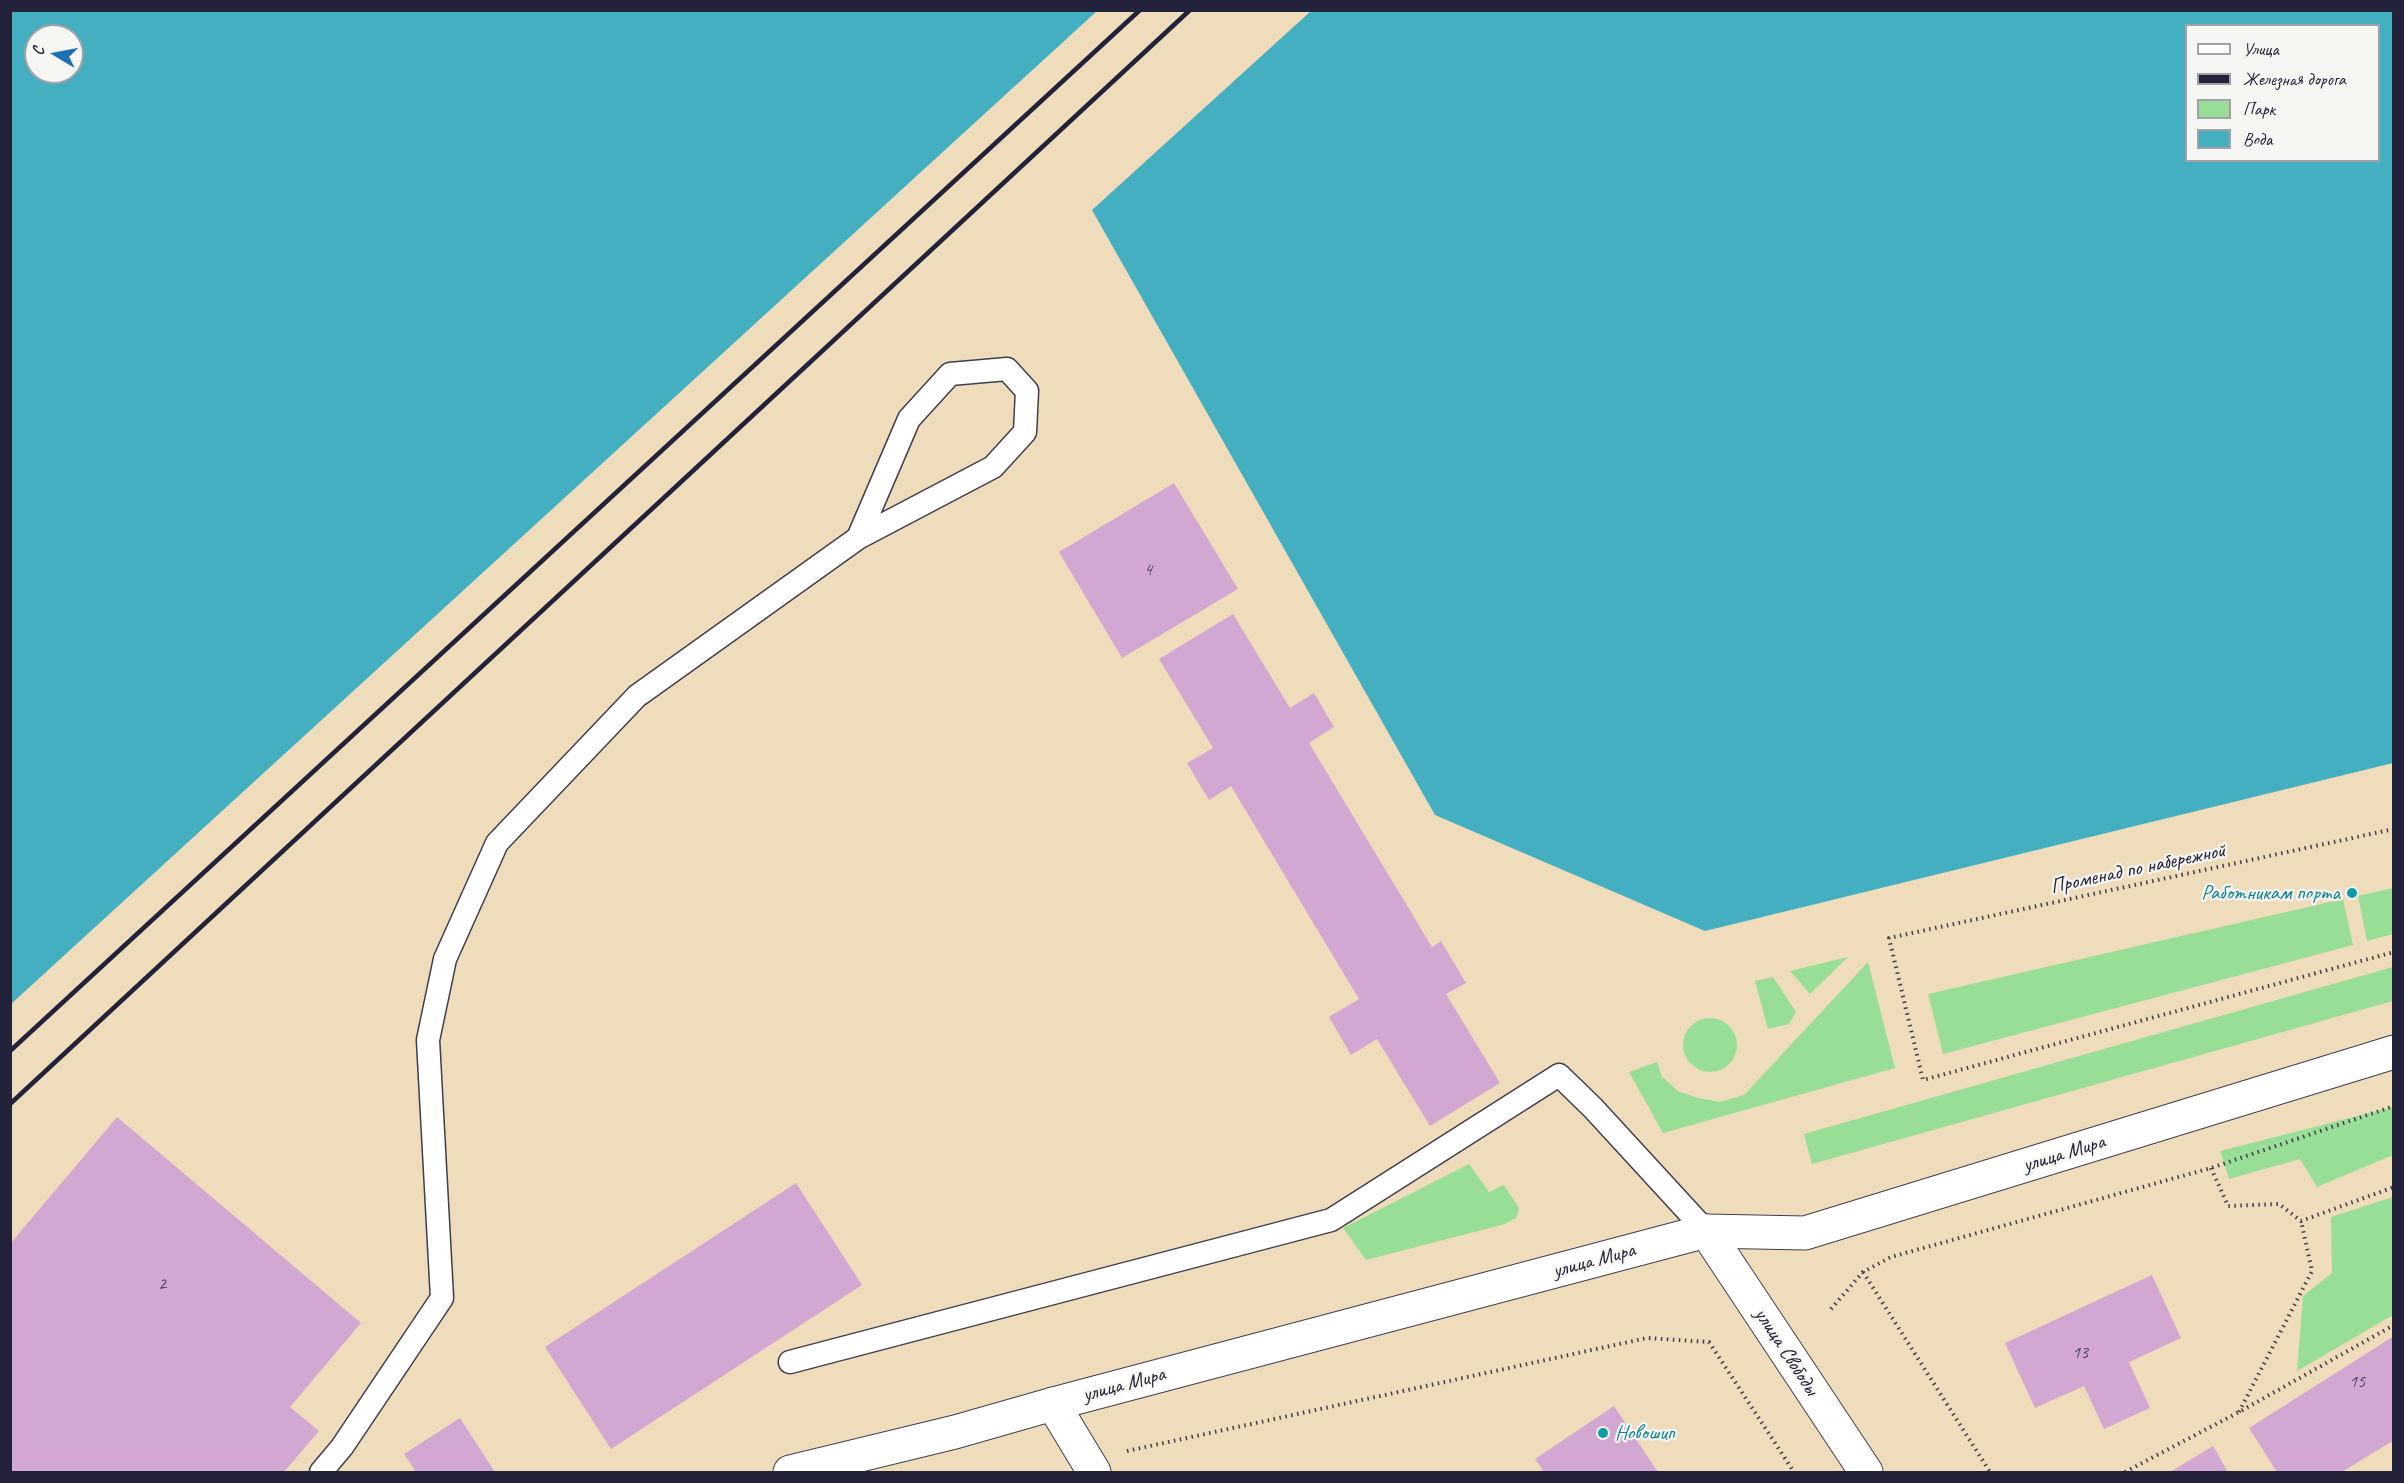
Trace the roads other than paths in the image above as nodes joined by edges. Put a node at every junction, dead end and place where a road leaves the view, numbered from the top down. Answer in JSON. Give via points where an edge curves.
{"nodes":[{"id":1,"x":858,"y":538,"type":"junction"},
{"id":2,"x":2394,"y":1052,"type":"edge"},
{"id":3,"x":1706,"y":1231,"type":"junction"},
{"id":4,"x":790,"y":1362,"type":"dead end"},
{"id":5,"x":1053,"y":1404,"type":"junction"},
{"id":6,"x":1090,"y":1466,"type":"edge"},
{"id":7,"x":321,"y":1473,"type":"edge"},
{"id":8,"x":790,"y":1473,"type":"edge"},
{"id":9,"x":1866,"y":1473,"type":"edge"}],
"edges":[{"from":1,"to":1,"type":"lane","via":[[909,419],[950,374],[1007,369],[1027,391],[1024,432],[993,467]]},
{"from":1,"to":7,"type":"lane","via":[[637,696],[497,843],[445,959],[428,1040],[442,1298]]},
{"from":2,"to":3,"type":"street","name":"улица Мира","via":[[1805,1233]]},
{"from":3,"to":4,"type":"lane","via":[[1559,1075],[1331,1220]]},
{"from":3,"to":5,"type":"street","name":"улица Мира"},
{"from":3,"to":9,"type":"street","name":"улица Свободы"},
{"from":5,"to":6,"type":"street"},
{"from":5,"to":8,"type":"street","name":"улица Мира"}]}
